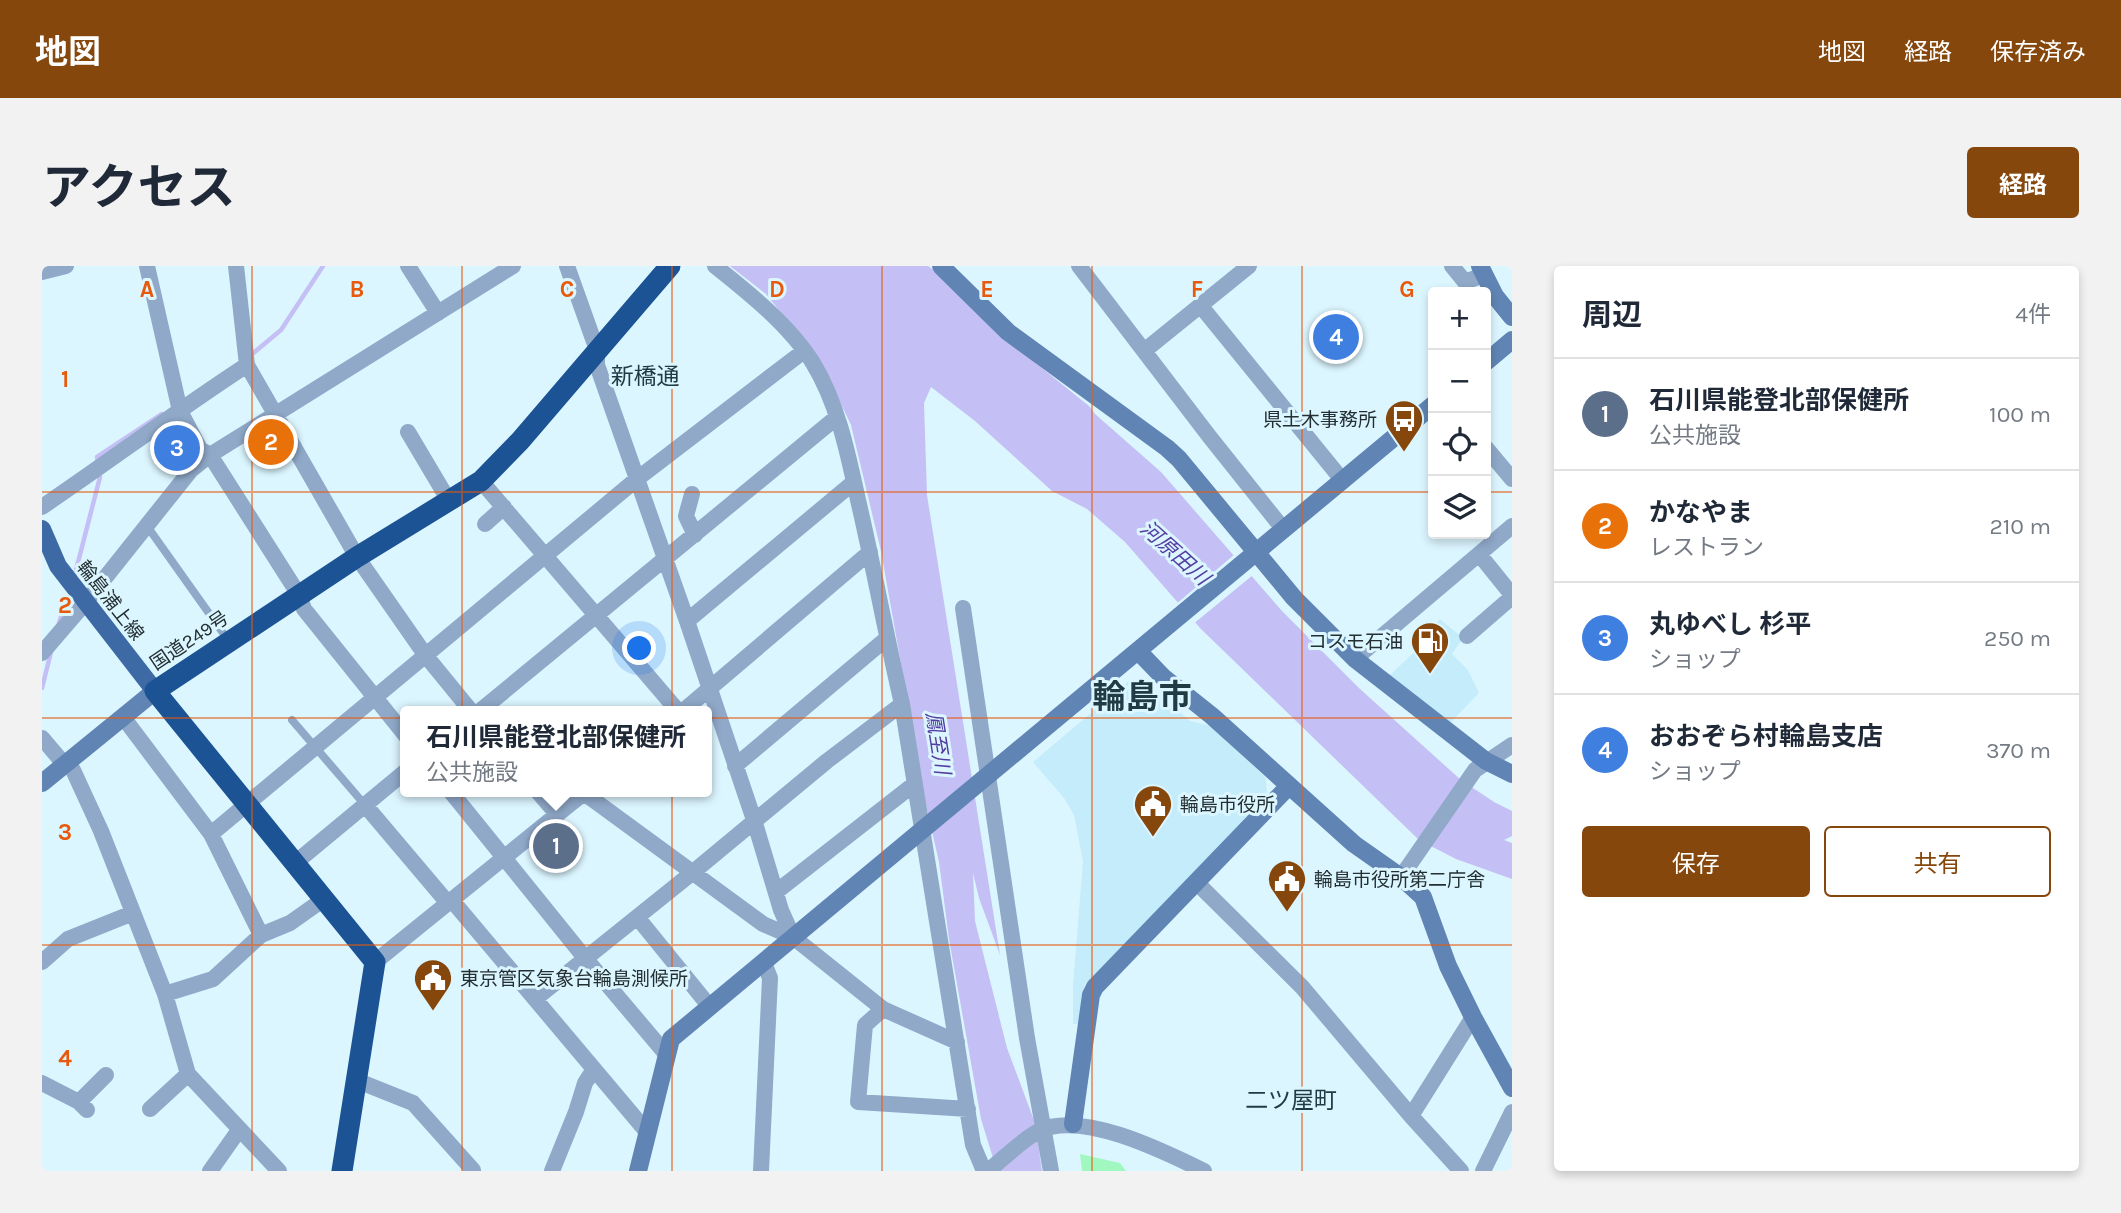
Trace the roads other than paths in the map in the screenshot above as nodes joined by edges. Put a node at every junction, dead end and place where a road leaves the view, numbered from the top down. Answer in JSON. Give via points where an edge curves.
{"nodes":[{"id":1,"x":66,"y":266,"type":"edge"},
{"id":2,"x":147,"y":266,"type":"edge"},
{"id":3,"x":236,"y":266,"type":"edge"},
{"id":4,"x":408,"y":266,"type":"edge"},
{"id":5,"x":513,"y":266,"type":"edge"},
{"id":6,"x":567,"y":266,"type":"edge"},
{"id":7,"x":670,"y":266,"type":"edge"},
{"id":8,"x":715,"y":266,"type":"edge"},
{"id":9,"x":941,"y":266,"type":"edge"},
{"id":10,"x":1079,"y":266,"type":"edge"},
{"id":11,"x":1249,"y":266,"type":"edge"},
{"id":12,"x":1452,"y":266,"type":"edge"},
{"id":13,"x":1481,"y":270,"type":"edge"},
{"id":14,"x":42,"y":272,"type":"edge"},
{"id":15,"x":1200,"y":305,"type":"junction"},
{"id":16,"x":438,"y":313,"type":"junction"},
{"id":17,"x":1512,"y":317,"type":"edge"},
{"id":18,"x":1512,"y":341,"type":"edge"},
{"id":19,"x":597,"y":351,"type":"junction"},
{"id":20,"x":804,"y":351,"type":"junction"},
{"id":21,"x":1144,"y":351,"type":"junction"},
{"id":22,"x":1491,"y":358,"type":"edge"},
{"id":23,"x":246,"y":360,"type":"junction"},
{"id":24,"x":180,"y":405,"type":"junction"},
{"id":25,"x":1428,"y":409,"type":"edge"},
{"id":26,"x":274,"y":416,"type":"junction"},
{"id":27,"x":837,"y":417,"type":"junction"},
{"id":28,"x":408,"y":432,"type":"dead end"},
{"id":29,"x":1491,"y":454,"type":"edge"},
{"id":30,"x":210,"y":455,"type":"junction"},
{"id":31,"x":637,"y":479,"type":"junction"},
{"id":32,"x":1512,"y":479,"type":"edge"},
{"id":33,"x":481,"y":481,"type":"junction"},
{"id":34,"x":1343,"y":481,"type":"junction"},
{"id":35,"x":854,"y":482,"type":"junction"},
{"id":36,"x":692,"y":494,"type":"dead end"},
{"id":37,"x":449,"y":500,"type":"junction"},
{"id":38,"x":42,"y":507,"type":"edge"},
{"id":39,"x":504,"y":508,"type":"junction"},
{"id":40,"x":485,"y":524,"type":"dead end"},
{"id":41,"x":147,"y":526,"type":"junction"},
{"id":42,"x":1512,"y":526,"type":"edge"},
{"id":43,"x":42,"y":529,"type":"edge"},
{"id":44,"x":1284,"y":530,"type":"junction"},
{"id":45,"x":695,"y":535,"type":"junction"},
{"id":46,"x":870,"y":552,"type":"junction"},
{"id":47,"x":1479,"y":554,"type":"junction"},
{"id":48,"x":545,"y":556,"type":"junction"},
{"id":49,"x":357,"y":557,"type":"junction"},
{"id":50,"x":1252,"y":557,"type":"junction"},
{"id":51,"x":665,"y":560,"type":"junction"},
{"id":52,"x":299,"y":595,"type":"junction"},
{"id":53,"x":1512,"y":596,"type":"edge"},
{"id":54,"x":85,"y":603,"type":"junction"},
{"id":55,"x":963,"y":608,"type":"dead end"},
{"id":56,"x":597,"y":616,"type":"junction"},
{"id":57,"x":688,"y":621,"type":"junction"},
{"id":58,"x":1467,"y":636,"type":"dead end"},
{"id":59,"x":886,"y":639,"type":"junction"},
{"id":60,"x":228,"y":640,"type":"junction"},
{"id":61,"x":1145,"y":646,"type":"junction"},
{"id":62,"x":45,"y":649,"type":"edge"},
{"id":63,"x":426,"y":656,"type":"junction"},
{"id":64,"x":1355,"y":659,"type":"junction"},
{"id":65,"x":710,"y":689,"type":"junction"},
{"id":66,"x":155,"y":691,"type":"junction"},
{"id":67,"x":375,"y":698,"type":"junction"},
{"id":68,"x":902,"y":704,"type":"junction"},
{"id":69,"x":467,"y":706,"type":"edge"},
{"id":70,"x":486,"y":706,"type":"edge"},
{"id":71,"x":677,"y":706,"type":"edge"},
{"id":72,"x":688,"y":706,"type":"edge"},
{"id":73,"x":123,"y":717,"type":"junction"},
{"id":74,"x":292,"y":720,"type":"dead end"},
{"id":75,"x":400,"y":730,"type":"edge"},
{"id":76,"x":42,"y":738,"type":"edge"},
{"id":77,"x":1512,"y":745,"type":"edge"},
{"id":78,"x":315,"y":747,"type":"junction"},
{"id":79,"x":66,"y":763,"type":"junction"},
{"id":80,"x":735,"y":766,"type":"junction"},
{"id":81,"x":1480,"y":766,"type":"junction"},
{"id":82,"x":400,"y":775,"type":"edge"},
{"id":83,"x":1512,"y":775,"type":"edge"},
{"id":84,"x":988,"y":777,"type":"junction"},
{"id":85,"x":42,"y":783,"type":"edge"},
{"id":86,"x":914,"y":785,"type":"junction"},
{"id":87,"x":1288,"y":787,"type":"junction"},
{"id":88,"x":455,"y":797,"type":"edge"},
{"id":89,"x":542,"y":797,"type":"edge"},
{"id":90,"x":578,"y":797,"type":"edge"},
{"id":91,"x":591,"y":797,"type":"edge"},
{"id":92,"x":247,"y":803,"type":"junction"},
{"id":93,"x":365,"y":805,"type":"junction"},
{"id":94,"x":557,"y":814,"type":"junction"},
{"id":95,"x":754,"y":820,"type":"junction"},
{"id":96,"x":922,"y":831,"type":"junction"},
{"id":97,"x":211,"y":834,"type":"junction"},
{"id":98,"x":504,"y":856,"type":"junction"},
{"id":99,"x":295,"y":863,"type":"junction"},
{"id":100,"x":1406,"y":871,"type":"junction"},
{"id":101,"x":692,"y":873,"type":"junction"},
{"id":102,"x":1196,"y":882,"type":"junction"},
{"id":103,"x":776,"y":892,"type":"junction"},
{"id":104,"x":324,"y":899,"type":"junction"},
{"id":105,"x":447,"y":902,"type":"junction"},
{"id":106,"x":133,"y":913,"type":"junction"},
{"id":107,"x":637,"y":917,"type":"junction"},
{"id":108,"x":261,"y":935,"type":"junction"},
{"id":109,"x":793,"y":937,"type":"junction"},
{"id":110,"x":585,"y":958,"type":"junction"},
{"id":111,"x":42,"y":962,"type":"edge"},
{"id":112,"x":375,"y":962,"type":"junction"},
{"id":113,"x":764,"y":963,"type":"junction"},
{"id":114,"x":165,"y":994,"type":"junction"},
{"id":115,"x":535,"y":999,"type":"junction"},
{"id":116,"x":710,"y":1007,"type":"junction"},
{"id":117,"x":883,"y":1009,"type":"junction"},
{"id":118,"x":1473,"y":1017,"type":"junction"},
{"id":119,"x":957,"y":1042,"type":"junction"},
{"id":120,"x":666,"y":1054,"type":"junction"},
{"id":121,"x":594,"y":1069,"type":"junction"},
{"id":122,"x":188,"y":1074,"type":"junction"},
{"id":123,"x":106,"y":1075,"type":"dead end"},
{"id":124,"x":358,"y":1081,"type":"junction"},
{"id":125,"x":42,"y":1083,"type":"edge"},
{"id":126,"x":1512,"y":1088,"type":"edge"},
{"id":127,"x":150,"y":1109,"type":"dead end"},
{"id":128,"x":968,"y":1109,"type":"junction"},
{"id":129,"x":1512,"y":1112,"type":"edge"},
{"id":130,"x":1411,"y":1116,"type":"junction"},
{"id":131,"x":1073,"y":1124,"type":"junction"},
{"id":132,"x":239,"y":1130,"type":"junction"},
{"id":133,"x":1042,"y":1130,"type":"junction"},
{"id":134,"x":647,"y":1132,"type":"junction"},
{"id":135,"x":344,"y":1170,"type":"edge"},
{"id":136,"x":473,"y":1170,"type":"edge"},
{"id":137,"x":210,"y":1171,"type":"edge"},
{"id":138,"x":279,"y":1171,"type":"edge"},
{"id":139,"x":552,"y":1171,"type":"edge"},
{"id":140,"x":638,"y":1171,"type":"edge"},
{"id":141,"x":761,"y":1171,"type":"edge"},
{"id":142,"x":986,"y":1171,"type":"edge"},
{"id":143,"x":1052,"y":1171,"type":"edge"},
{"id":144,"x":1204,"y":1171,"type":"edge"},
{"id":145,"x":1461,"y":1171,"type":"edge"},
{"id":146,"x":1483,"y":1171,"type":"edge"}],
"edges":[{"from":1,"to":14,"type":"street"},
{"from":2,"to":24,"type":"street"},
{"from":3,"to":23,"type":"street"},
{"from":4,"to":16,"type":"street"},
{"from":5,"to":16,"type":"street"},
{"from":6,"to":19,"type":"street"},
{"from":7,"to":19,"type":"highway","name":"国道249号"},
{"from":8,"to":20,"type":"street","via":[[750,293]]},
{"from":9,"to":50,"type":"street","via":[[1008,332],[1167,447]]},
{"from":10,"to":21,"type":"street"},
{"from":11,"to":15,"type":"street"},
{"from":12,"to":13,"type":"street","via":[[1465,282]]},
{"from":13,"to":17,"type":"street"},
{"from":15,"to":21,"type":"street"},
{"from":15,"to":34,"type":"street"},
{"from":16,"to":26,"type":"street"},
{"from":18,"to":22,"type":"street"},
{"from":19,"to":31,"type":"street","via":[[597,365]]},
{"from":19,"to":33,"type":"highway","name":"国道249号"},
{"from":20,"to":27,"type":"street"},
{"from":20,"to":31,"type":"street"},
{"from":21,"to":44,"type":"street"},
{"from":23,"to":24,"type":"street"},
{"from":23,"to":26,"type":"street"},
{"from":24,"to":30,"type":"street","via":[[200,449]]},
{"from":24,"to":38,"type":"street"},
{"from":25,"to":34,"type":"street"},
{"from":26,"to":30,"type":"street"},
{"from":26,"to":49,"type":"street"},
{"from":27,"to":35,"type":"street"},
{"from":27,"to":45,"type":"street"},
{"from":28,"to":37,"type":"street"},
{"from":29,"to":32,"type":"street"},
{"from":30,"to":41,"type":"street","via":[[191,470]]},
{"from":30,"to":52,"type":"street"},
{"from":31,"to":48,"type":"street"},
{"from":31,"to":51,"type":"street"},
{"from":33,"to":37,"type":"highway","name":"国道249号"},
{"from":33,"to":39,"type":"street"},
{"from":34,"to":44,"type":"street"},
{"from":35,"to":46,"type":"street"},
{"from":35,"to":57,"type":"street"},
{"from":36,"to":45,"type":"street","via":[[686,516]]},
{"from":37,"to":49,"type":"highway","name":"国道249号"},
{"from":39,"to":40,"type":"street"},
{"from":39,"to":48,"type":"street"},
{"from":41,"to":54,"type":"street"},
{"from":41,"to":60,"type":"lane"},
{"from":42,"to":47,"type":"street"},
{"from":43,"to":54,"type":"main road","name":"輪島浦上線","via":[[58,566]]},
{"from":44,"to":50,"type":"street"},
{"from":45,"to":51,"type":"street"},
{"from":46,"to":59,"type":"street"},
{"from":46,"to":65,"type":"street"},
{"from":47,"to":53,"type":"street"},
{"from":47,"to":64,"type":"street"},
{"from":48,"to":56,"type":"street"},
{"from":48,"to":63,"type":"street"},
{"from":49,"to":52,"type":"highway","name":"国道249号"},
{"from":49,"to":63,"type":"street"},
{"from":50,"to":61,"type":"street"},
{"from":50,"to":64,"type":"street"},
{"from":51,"to":56,"type":"street"},
{"from":51,"to":57,"type":"street"},
{"from":52,"to":60,"type":"highway","name":"国道249号"},
{"from":52,"to":67,"type":"street","via":[[304,609]]},
{"from":53,"to":58,"type":"street"},
{"from":54,"to":62,"type":"street"},
{"from":54,"to":66,"type":"main road","name":"輪島浦上線"},
{"from":55,"to":84,"type":"street"},
{"from":56,"to":70,"type":"street"},
{"from":56,"to":71,"type":"street"},
{"from":57,"to":65,"type":"street"},
{"from":59,"to":68,"type":"street"},
{"from":59,"to":80,"type":"street"},
{"from":60,"to":66,"type":"highway","name":"国道249号"},
{"from":61,"to":84,"type":"street"},
{"from":61,"to":87,"type":"street","via":[[1151,666]]},
{"from":63,"to":67,"type":"street"},
{"from":63,"to":69,"type":"street"},
{"from":64,"to":81,"type":"street"},
{"from":65,"to":72,"type":"street"},
{"from":65,"to":80,"type":"street"},
{"from":66,"to":73,"type":"street"},
{"from":66,"to":92,"type":"highway","name":"国道249号"},
{"from":67,"to":75,"type":"street"},
{"from":67,"to":78,"type":"street"},
{"from":68,"to":86,"type":"street"},
{"from":68,"to":95,"type":"street"},
{"from":73,"to":79,"type":"street"},
{"from":73,"to":97,"type":"street"},
{"from":74,"to":78,"type":"lane"},
{"from":76,"to":79,"type":"street"},
{"from":77,"to":81,"type":"street"},
{"from":78,"to":92,"type":"street"},
{"from":78,"to":93,"type":"lane"},
{"from":79,"to":85,"type":"street"},
{"from":79,"to":106,"type":"street","via":[[78,777]]},
{"from":80,"to":95,"type":"street"},
{"from":81,"to":83,"type":"street"},
{"from":81,"to":100,"type":"street"},
{"from":82,"to":93,"type":"street"},
{"from":84,"to":96,"type":"street"},
{"from":84,"to":133,"type":"street"},
{"from":86,"to":96,"type":"street"},
{"from":86,"to":103,"type":"street"},
{"from":87,"to":100,"type":"street","via":[[1354,844]]},
{"from":87,"to":102,"type":"street"},
{"from":88,"to":98,"type":"street"},
{"from":89,"to":94,"type":"street"},
{"from":90,"to":94,"type":"street"},
{"from":91,"to":101,"type":"street"},
{"from":92,"to":97,"type":"street"},
{"from":92,"to":99,"type":"highway","name":"国道249号"},
{"from":93,"to":99,"type":"street"},
{"from":93,"to":105,"type":"street"},
{"from":94,"to":98,"type":"street"},
{"from":95,"to":101,"type":"street"},
{"from":95,"to":103,"type":"street"},
{"from":96,"to":109,"type":"street"},
{"from":96,"to":119,"type":"street"},
{"from":97,"to":108,"type":"street"},
{"from":98,"to":105,"type":"street"},
{"from":98,"to":110,"type":"street"},
{"from":99,"to":104,"type":"highway","name":"国道249号"},
{"from":100,"to":118,"type":"street","via":[[1423,897]]},
{"from":101,"to":107,"type":"street"},
{"from":101,"to":109,"type":"street","via":[[764,924]]},
{"from":102,"to":130,"type":"street","via":[[1302,987]]},
{"from":102,"to":131,"type":"street","via":[[1095,987]]},
{"from":103,"to":109,"type":"street"},
{"from":104,"to":108,"type":"street","via":[[290,923]]},
{"from":104,"to":112,"type":"highway","name":"国道249号"},
{"from":105,"to":112,"type":"street"},
{"from":105,"to":115,"type":"street","via":[[454,904]]},
{"from":106,"to":111,"type":"street","via":[[68,939]]},
{"from":106,"to":114,"type":"street"},
{"from":107,"to":110,"type":"street"},
{"from":107,"to":116,"type":"street"},
{"from":108,"to":114,"type":"street","via":[[213,979]]},
{"from":109,"to":113,"type":"street"},
{"from":109,"to":117,"type":"street"},
{"from":110,"to":115,"type":"street"},
{"from":110,"to":120,"type":"street"},
{"from":112,"to":124,"type":"highway"},
{"from":113,"to":116,"type":"street"},
{"from":113,"to":141,"type":"street","via":[[770,978]]},
{"from":114,"to":122,"type":"street"},
{"from":115,"to":121,"type":"street"},
{"from":116,"to":120,"type":"street","via":[[671,1039]]},
{"from":117,"to":119,"type":"street"},
{"from":117,"to":128,"type":"street","via":[[866,1025],[858,1102]]},
{"from":118,"to":126,"type":"street"},
{"from":118,"to":130,"type":"street"},
{"from":119,"to":128,"type":"street"},
{"from":120,"to":134,"type":"street"},
{"from":121,"to":134,"type":"street"},
{"from":121,"to":139,"type":"street"},
{"from":122,"to":127,"type":"street"},
{"from":122,"to":132,"type":"street"},
{"from":123,"to":125,"type":"street","via":[[83,1106]]},
{"from":124,"to":135,"type":"highway"},
{"from":124,"to":136,"type":"street","via":[[413,1103]]},
{"from":128,"to":142,"type":"street","via":[[973,1145]]},
{"from":129,"to":146,"type":"street"},
{"from":130,"to":145,"type":"street"},
{"from":131,"to":133,"type":"street"},
{"from":131,"to":144,"type":"street","via":[[1144,1142]]},
{"from":132,"to":137,"type":"street"},
{"from":132,"to":138,"type":"street"},
{"from":133,"to":142,"type":"street"},
{"from":133,"to":143,"type":"street"},
{"from":134,"to":140,"type":"street"}]}
